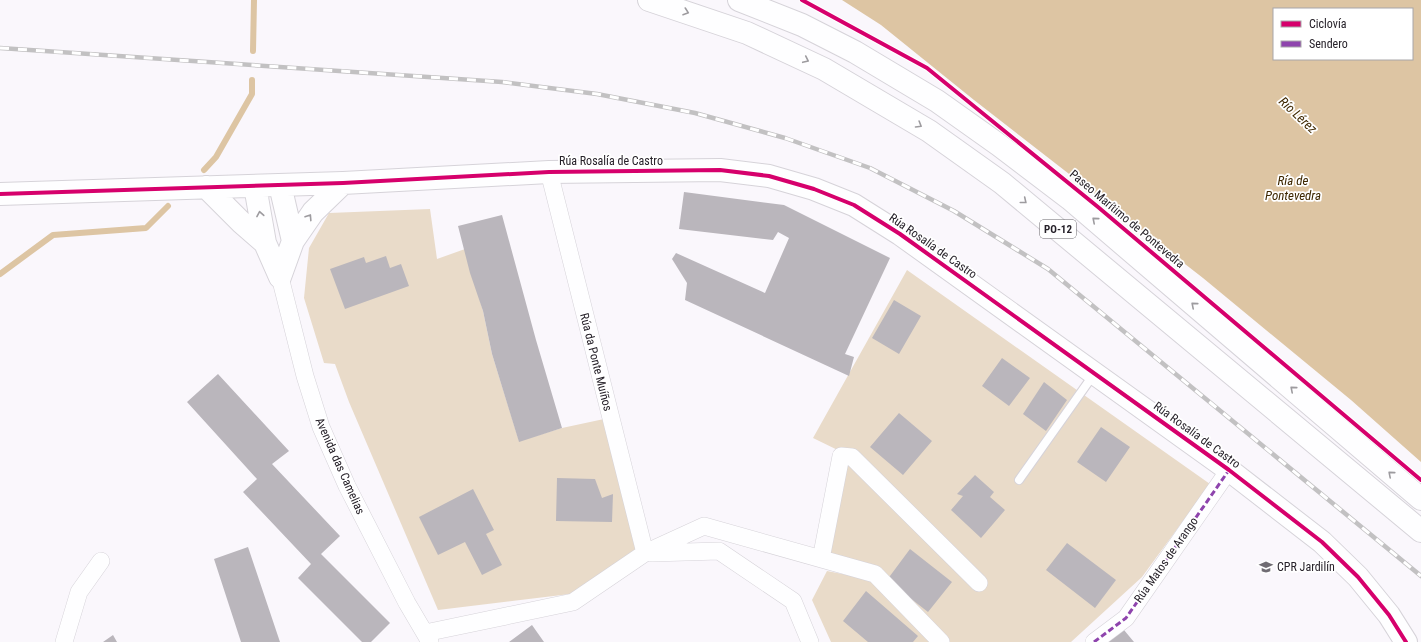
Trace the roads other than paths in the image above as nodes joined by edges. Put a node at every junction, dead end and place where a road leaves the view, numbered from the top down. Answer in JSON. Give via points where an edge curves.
{"nodes":[{"id":1,"x":649,"y":0,"type":"edge"},
{"id":2,"x":739,"y":0,"type":"edge"},
{"id":3,"x":549,"y":172,"type":"junction"},
{"id":4,"x":343,"y":183,"type":"junction"},
{"id":5,"x":280,"y":185,"type":"junction"},
{"id":6,"x":255,"y":186,"type":"junction"},
{"id":7,"x":206,"y":187,"type":"junction"},
{"id":8,"x":0,"y":194,"type":"edge"},
{"id":9,"x":294,"y":241,"type":"junction"},
{"id":10,"x":265,"y":243,"type":"junction"},
{"id":11,"x":280,"y":277,"type":"junction"},
{"id":12,"x":1094,"y":373,"type":"junction"},
{"id":13,"x":1229,"y":470,"type":"junction"},
{"id":14,"x":1019,"y":480,"type":"dead end"},
{"id":15,"x":1421,"y":499,"type":"edge"},
{"id":16,"x":1421,"y":531,"type":"edge"},
{"id":17,"x":645,"y":553,"type":"junction"},
{"id":18,"x":821,"y":559,"type":"junction"},
{"id":19,"x":102,"y":561,"type":"dead end"},
{"id":20,"x":979,"y":583,"type":"dead end"},
{"id":21,"x":429,"y":640,"type":"edge"},
{"id":22,"x":64,"y":642,"type":"edge"},
{"id":23,"x":810,"y":642,"type":"edge"},
{"id":24,"x":942,"y":642,"type":"edge"},
{"id":25,"x":1094,"y":642,"type":"edge"},
{"id":26,"x":1406,"y":642,"type":"edge"}],
"edges":[{"from":1,"to":16,"type":"main road","number":"PO-12","one_way":true,"via":[[747,34],[824,69],[929,131],[1002,183]]},
{"from":15,"to":2,"type":"main road","number":"PO-12","one_way":true,"via":[[1070,199],[999,145],[937,101],[855,52],[802,25]]},
{"from":3,"to":4,"type":"main road","name":"Rúa Rosalía de Castro"},
{"from":3,"to":12,"type":"main road","name":"Rúa Rosalía de Castro","via":[[720,170],[769,176],[814,190],[854,205],[900,234]]},
{"from":3,"to":17,"type":"street","name":"Rúa da Ponte Muíños"},
{"from":4,"to":5,"type":"main road","name":"Rúa Rosalía de Castro"},
{"from":9,"to":4,"type":"main road","one_way":true,"via":[[313,212]]},
{"from":5,"to":6,"type":"main road","name":"Rúa Rosalía de Castro"},
{"from":5,"to":9,"type":"main road"},
{"from":6,"to":7,"type":"main road","name":"Rúa Rosalía de Castro"},
{"from":10,"to":6,"type":"main road","one_way":true},
{"from":7,"to":8,"type":"main road","name":"Rúa Rosalía de Castro"},
{"from":7,"to":10,"type":"main road"},
{"from":9,"to":11,"type":"main road"},
{"from":10,"to":11,"type":"main road"},
{"from":11,"to":21,"type":"street","name":"Avenida das Camelias","via":[[321,427],[347,486]]},
{"from":12,"to":13,"type":"main road","name":"Rúa Rosalía de Castro"},
{"from":12,"to":14,"type":"lane"},
{"from":13,"to":25,"type":"street","name":"Rúa Matos de Arango","via":[[1126,618]]},
{"from":13,"to":26,"type":"main road","name":"Rúa Rosalía de Castro","via":[[1322,542],[1358,577],[1389,615]]},
{"from":17,"to":18,"type":"street","via":[[704,526]]},
{"from":17,"to":21,"type":"street","via":[[573,602]]},
{"from":17,"to":23,"type":"street","via":[[718,551],[793,601]]},
{"from":18,"to":20,"type":"street","via":[[841,456],[852,457]]},
{"from":18,"to":24,"type":"street","via":[[875,574]]},
{"from":19,"to":22,"type":"street","via":[[79,592]]}]}
